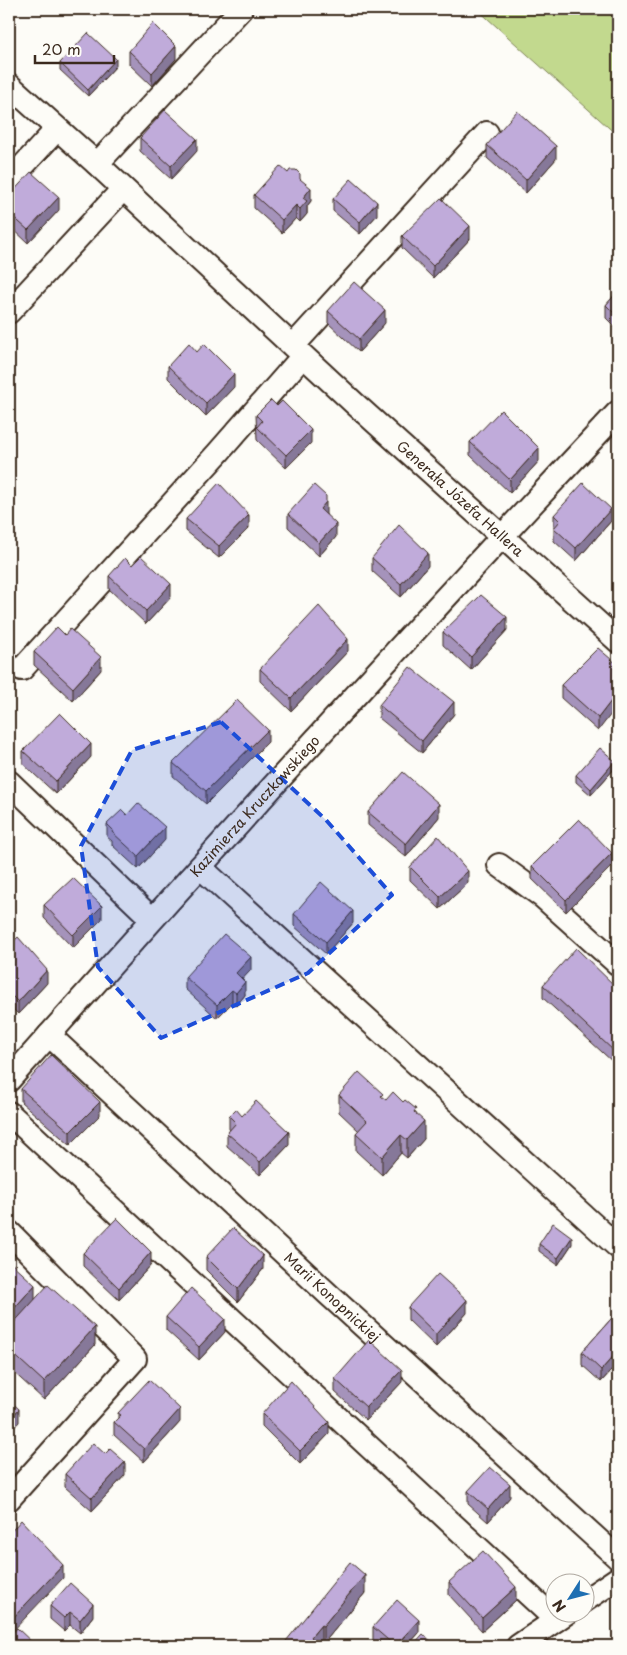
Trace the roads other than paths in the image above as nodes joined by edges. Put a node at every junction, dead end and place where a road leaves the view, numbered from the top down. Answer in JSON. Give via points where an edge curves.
{"nodes":[{"id":1,"x":241,"y":9,"type":"edge"},
{"id":2,"x":9,"y":85,"type":"edge"},
{"id":3,"x":57,"y":129,"type":"junction"},
{"id":4,"x":487,"y":133,"type":"dead end"},
{"id":5,"x":97,"y":164,"type":"junction"},
{"id":6,"x":9,"y":181,"type":"edge"},
{"id":7,"x":123,"y":189,"type":"junction"},
{"id":8,"x":9,"y":312,"type":"edge"},
{"id":9,"x":298,"y":351,"type":"junction"},
{"id":10,"x":618,"y":412,"type":"edge"},
{"id":11,"x":502,"y":535,"type":"junction"},
{"id":12,"x":618,"y":641,"type":"edge"},
{"id":13,"x":22,"y":669,"type":"dead end"},
{"id":14,"x":9,"y":782,"type":"edge"},
{"id":15,"x":500,"y":865,"type":"dead end"},
{"id":16,"x":200,"y":866,"type":"junction"},
{"id":17,"x":152,"y":919,"type":"junction"},
{"id":18,"x":618,"y":964,"type":"edge"},
{"id":19,"x":49,"y":1035,"type":"junction"},
{"id":20,"x":9,"y":1080,"type":"edge"},
{"id":21,"x":9,"y":1113,"type":"edge"},
{"id":22,"x":9,"y":1232,"type":"edge"},
{"id":23,"x":618,"y":1247,"type":"edge"},
{"id":24,"x":9,"y":1500,"type":"edge"},
{"id":25,"x":618,"y":1558,"type":"edge"},
{"id":26,"x":618,"y":1578,"type":"edge"},
{"id":27,"x":594,"y":1594,"type":"edge"},
{"id":28,"x":544,"y":1600,"type":"edge"},
{"id":29,"x":553,"y":1622,"type":"edge"},
{"id":30,"x":518,"y":1646,"type":"edge"}],
"edges":[{"from":1,"to":5,"type":"street"},
{"from":2,"to":3,"type":"street","name":"Generała Józefa Hallera"},
{"from":3,"to":5,"type":"street","name":"Generała Józefa Hallera"},
{"from":3,"to":6,"type":"street"},
{"from":4,"to":9,"type":"street"},
{"from":5,"to":7,"type":"street","name":"Generała Józefa Hallera"},
{"from":7,"to":8,"type":"street"},
{"from":7,"to":9,"type":"street","name":"Generała Józefa Hallera"},
{"from":9,"to":11,"type":"street","name":"Generała Józefa Hallera"},
{"from":9,"to":13,"type":"street","via":[[211,461]]},
{"from":10,"to":11,"type":"street","name":"Kazimierza Kruczkowskiego"},
{"from":11,"to":12,"type":"street","name":"Generała Józefa Hallera"},
{"from":11,"to":16,"type":"street","name":"Kazimierza Kruczkowskiego"},
{"from":14,"to":17,"type":"street"},
{"from":15,"to":18,"type":"street","via":[[543,897]]},
{"from":16,"to":17,"type":"street","name":"Kazimierza Kruczkowskiego"},
{"from":16,"to":23,"type":"street"},
{"from":17,"to":19,"type":"street","name":"Kazimierza Kruczkowskiego"},
{"from":19,"to":20,"type":"street","name":"Kazimierza Kruczkowskiego"},
{"from":19,"to":25,"type":"street","name":"Marii Konopnickiej"},
{"from":21,"to":28,"type":"street"},
{"from":22,"to":24,"type":"street","via":[[135,1359]]},
{"from":26,"to":27,"type":"street"},
{"from":29,"to":30,"type":"street"}]}
